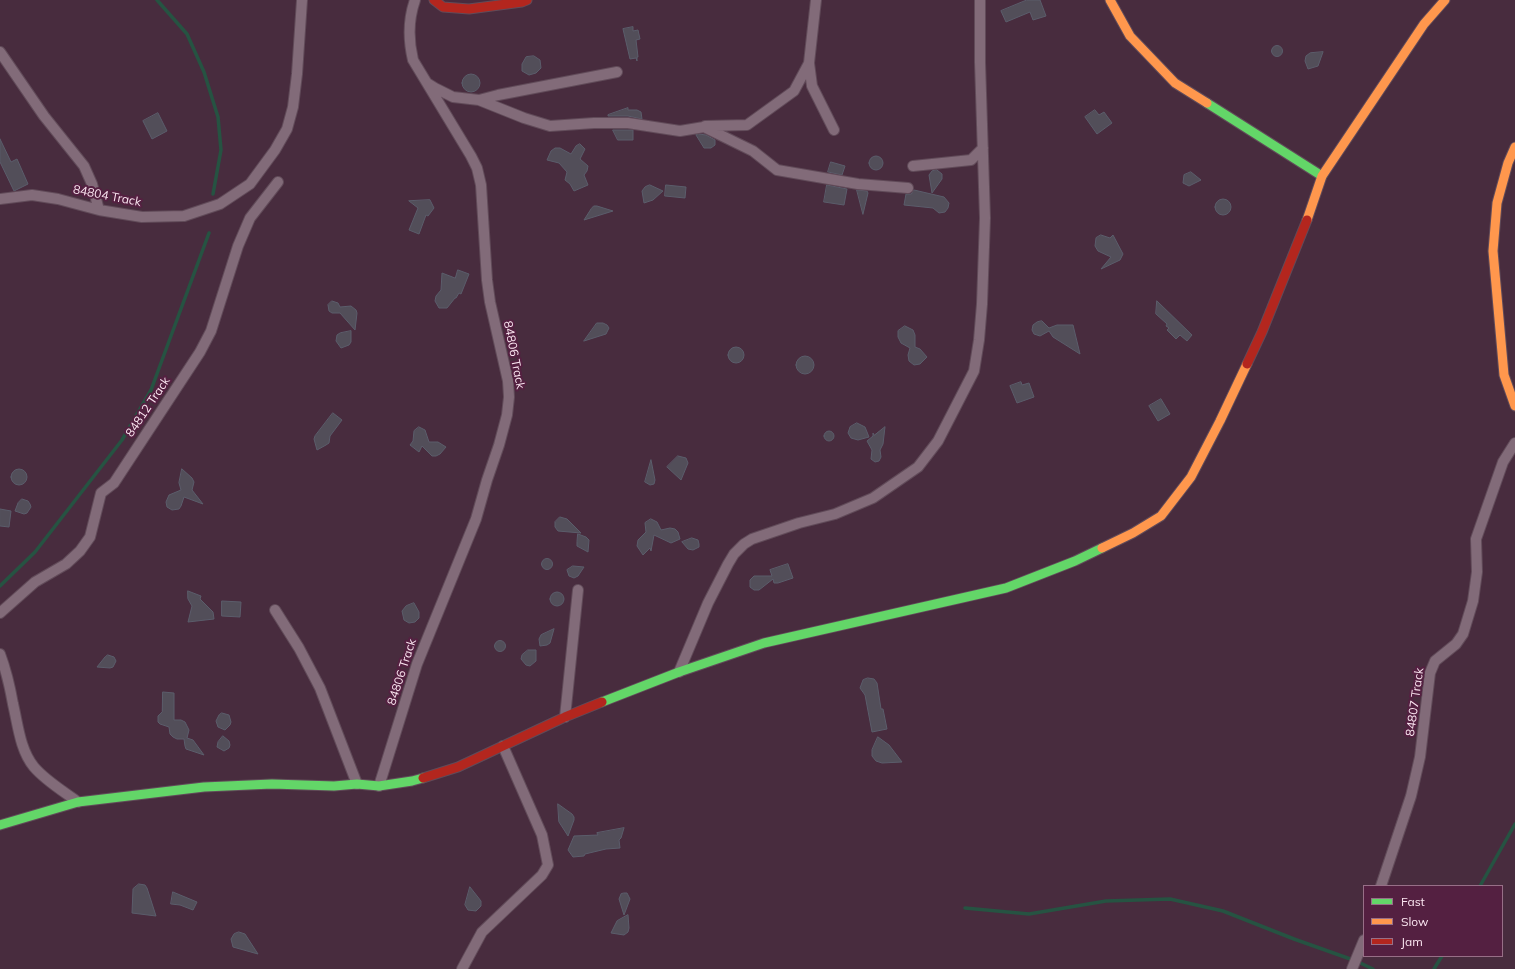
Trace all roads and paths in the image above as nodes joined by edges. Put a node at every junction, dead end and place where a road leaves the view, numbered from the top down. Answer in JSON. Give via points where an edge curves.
{"nodes":[{"id":1,"x":302,"y":0,"type":"edge"},
{"id":2,"x":415,"y":0,"type":"edge"},
{"id":3,"x":434,"y":0,"type":"edge"},
{"id":4,"x":527,"y":0,"type":"edge"},
{"id":5,"x":816,"y":0,"type":"edge"},
{"id":6,"x":980,"y":0,"type":"edge"},
{"id":7,"x":1110,"y":0,"type":"edge"},
{"id":8,"x":1445,"y":0,"type":"edge"},
{"id":9,"x":0,"y":52,"type":"edge"},
{"id":10,"x":809,"y":63,"type":"junction"},
{"id":11,"x":617,"y":72,"type":"dead end"},
{"id":12,"x":424,"y":80,"type":"junction"},
{"id":13,"x":479,"y":100,"type":"junction"},
{"id":14,"x":704,"y":126,"type":"junction"},
{"id":15,"x":834,"y":130,"type":"dead end"},
{"id":16,"x":1515,"y":146,"type":"edge"},
{"id":17,"x":983,"y":148,"type":"junction"},
{"id":18,"x":913,"y":166,"type":"dead end"},
{"id":19,"x":1322,"y":176,"type":"junction"},
{"id":20,"x":278,"y":182,"type":"dead end"},
{"id":21,"x":908,"y":188,"type":"dead end"},
{"id":22,"x":0,"y":199,"type":"edge"},
{"id":23,"x":99,"y":210,"type":"junction"},
{"id":24,"x":1515,"y":406,"type":"edge"},
{"id":25,"x":1515,"y":443,"type":"edge"},
{"id":26,"x":578,"y":590,"type":"dead end"},
{"id":27,"x":275,"y":610,"type":"dead end"},
{"id":28,"x":0,"y":613,"type":"edge"},
{"id":29,"x":0,"y":654,"type":"edge"},
{"id":30,"x":679,"y":672,"type":"junction"},
{"id":31,"x":566,"y":717,"type":"junction"},
{"id":32,"x":503,"y":746,"type":"junction"},
{"id":33,"x":357,"y":784,"type":"junction"},
{"id":34,"x":379,"y":786,"type":"junction"},
{"id":35,"x":78,"y":802,"type":"junction"},
{"id":36,"x":0,"y":825,"type":"edge"},
{"id":37,"x":1381,"y":885,"type":"edge"},
{"id":38,"x":1363,"y":942,"type":"edge"},
{"id":39,"x":464,"y":967,"type":"edge"},
{"id":40,"x":1352,"y":969,"type":"edge"}],
"edges":[{"from":1,"to":23,"type":"street","name":"84804 Track","via":[[297,74],[287,129],[250,184],[220,204],[184,216],[142,217]]},
{"from":2,"to":12,"type":"street","name":"84806 Track","via":[[409,26],[409,44],[412,60]]},
{"from":3,"to":4,"type":"street","via":[[444,7],[469,9]]},
{"from":5,"to":10,"type":"street"},
{"from":6,"to":17,"type":"street"},
{"from":7,"to":19,"type":"street","via":[[1130,36],[1175,84]]},
{"from":8,"to":19,"type":"street","via":[[1424,24]]},
{"from":9,"to":23,"type":"street","via":[[44,116],[84,166]]},
{"from":10,"to":14,"type":"street","via":[[794,91],[747,125]]},
{"from":10,"to":15,"type":"street","via":[[812,86]]},
{"from":11,"to":13,"type":"street"},
{"from":12,"to":13,"type":"street","via":[[430,86],[453,97]]},
{"from":12,"to":34,"type":"street","name":"84806 Track","via":[[477,168],[490,302],[508,381],[509,397],[499,445],[476,519],[417,664]]},
{"from":13,"to":14,"type":"street","via":[[550,126],[628,124],[680,132]]},
{"from":14,"to":21,"type":"street","via":[[753,151],[777,170],[842,182]]},
{"from":16,"to":24,"type":"street","via":[[1497,203],[1493,251],[1504,375]]},
{"from":17,"to":18,"type":"street","via":[[970,160]]},
{"from":17,"to":30,"type":"street","via":[[985,218],[979,340],[974,371],[938,441],[918,467],[873,498],[836,514],[799,523],[744,544],[731,559],[708,603]]},
{"from":19,"to":30,"type":"street","via":[[1265,325],[1220,422],[1192,477],[1161,516],[1133,533],[1075,561],[1006,588],[764,643]]},
{"from":20,"to":28,"type":"street","name":"84812 Track","via":[[250,218],[238,246],[211,331],[185,376],[114,483],[101,493],[90,537],[66,564],[35,582]]},
{"from":22,"to":23,"type":"street","name":"84804 Track","via":[[32,195]]},
{"from":25,"to":37,"type":"street","name":"84807 Track","via":[[1503,462],[1476,539],[1477,572],[1473,600],[1463,634],[1456,644],[1435,661],[1430,674],[1420,756],[1411,796]]},
{"from":26,"to":31,"type":"street"},
{"from":27,"to":33,"type":"street","via":[[320,688]]},
{"from":29,"to":35,"type":"street","via":[[27,758],[52,783]]},
{"from":30,"to":31,"type":"street"},
{"from":31,"to":32,"type":"street"},
{"from":32,"to":34,"type":"street","via":[[458,767],[412,781]]},
{"from":32,"to":39,"type":"street","via":[[542,836],[548,865],[542,875],[482,932]]},
{"from":33,"to":34,"type":"street"},
{"from":33,"to":35,"type":"street","via":[[204,787]]},
{"from":35,"to":36,"type":"street"},
{"from":38,"to":40,"type":"street"}]}
